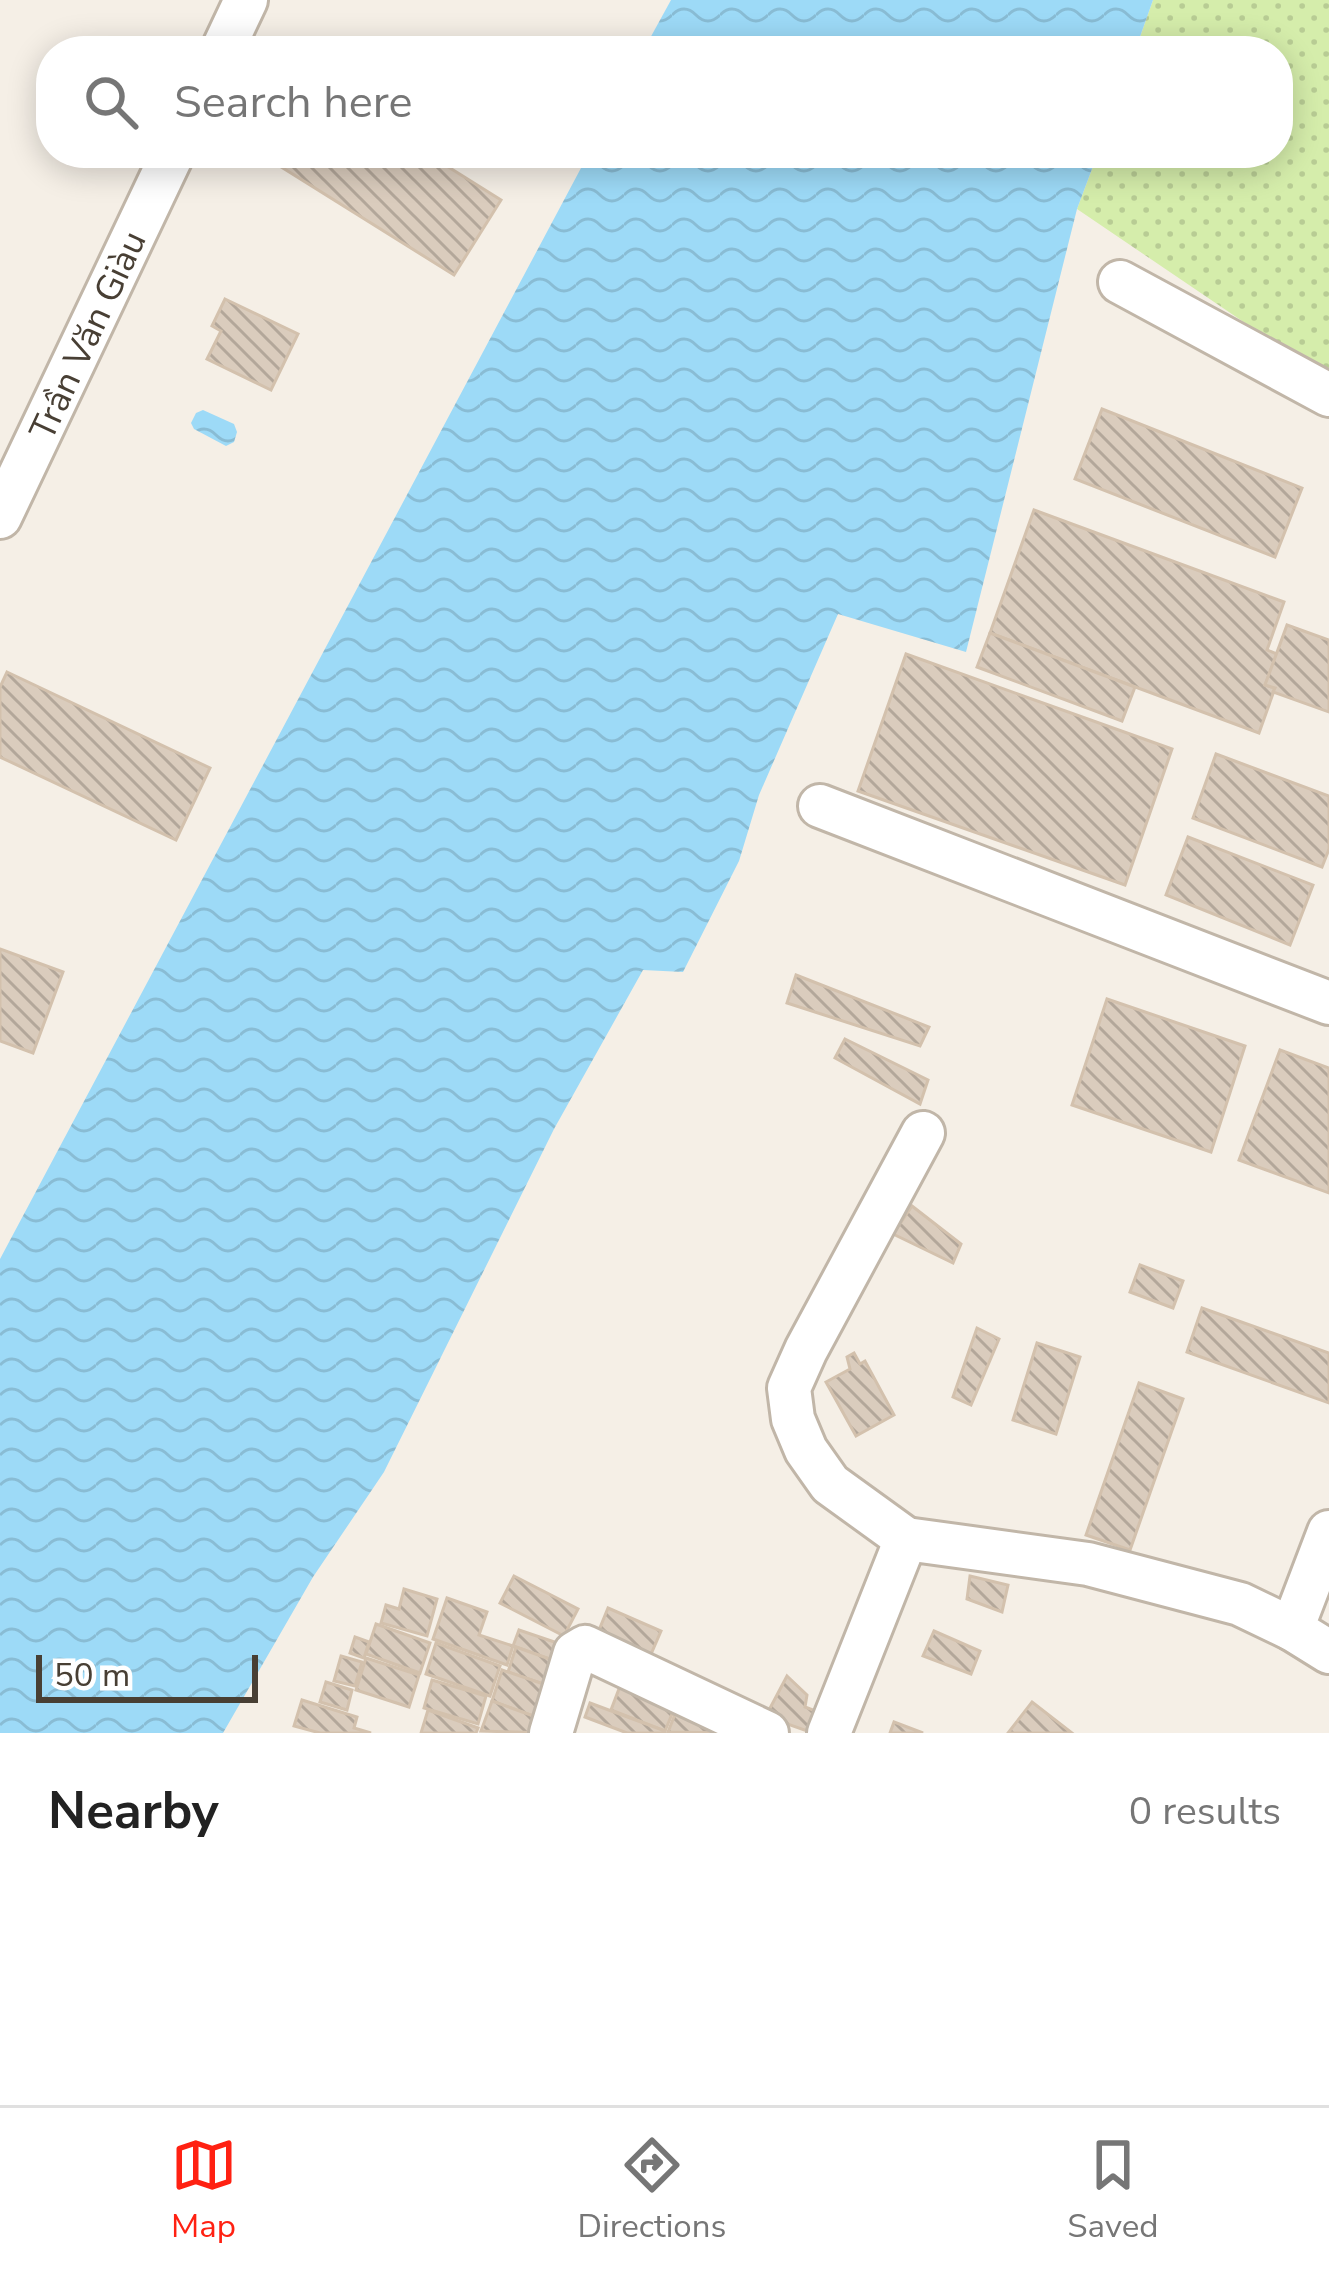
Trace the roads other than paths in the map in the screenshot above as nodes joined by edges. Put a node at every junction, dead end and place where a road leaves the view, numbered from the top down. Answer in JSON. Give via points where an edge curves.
{"nodes":[{"id":1,"x":246,"y":0,"type":"edge"},
{"id":2,"x":228,"y":36,"type":"edge"},
{"id":3,"x":166,"y":168,"type":"edge"},
{"id":4,"x":1120,"y":282,"type":"dead end"},
{"id":5,"x":1329,"y":395,"type":"edge"},
{"id":6,"x":0,"y":517,"type":"edge"},
{"id":7,"x":820,"y":806,"type":"dead end"},
{"id":8,"x":1329,"y":1003,"type":"edge"},
{"id":9,"x":923,"y":1133,"type":"dead end"},
{"id":10,"x":1329,"y":1532,"type":"edge"},
{"id":11,"x":906,"y":1538,"type":"junction"},
{"id":12,"x":1292,"y":1629,"type":"junction"},
{"id":13,"x":1329,"y":1652,"type":"edge"},
{"id":14,"x":550,"y":1733,"type":"edge"},
{"id":15,"x":767,"y":1733,"type":"edge"},
{"id":16,"x":829,"y":1733,"type":"edge"}],
"edges":[{"from":1,"to":2,"type":"street"},
{"from":3,"to":6,"type":"street","name":"Trần Văn Giàu"},
{"from":4,"to":5,"type":"street"},
{"from":7,"to":8,"type":"street"},
{"from":9,"to":11,"type":"street","via":[[789,1388],[806,1450],[830,1484]]},
{"from":10,"to":12,"type":"street"},
{"from":11,"to":12,"type":"street","via":[[1088,1564],[1240,1604]]},
{"from":11,"to":16,"type":"street"},
{"from":12,"to":13,"type":"street"},
{"from":14,"to":15,"type":"street","via":[[575,1653],[585,1647]]}]}
